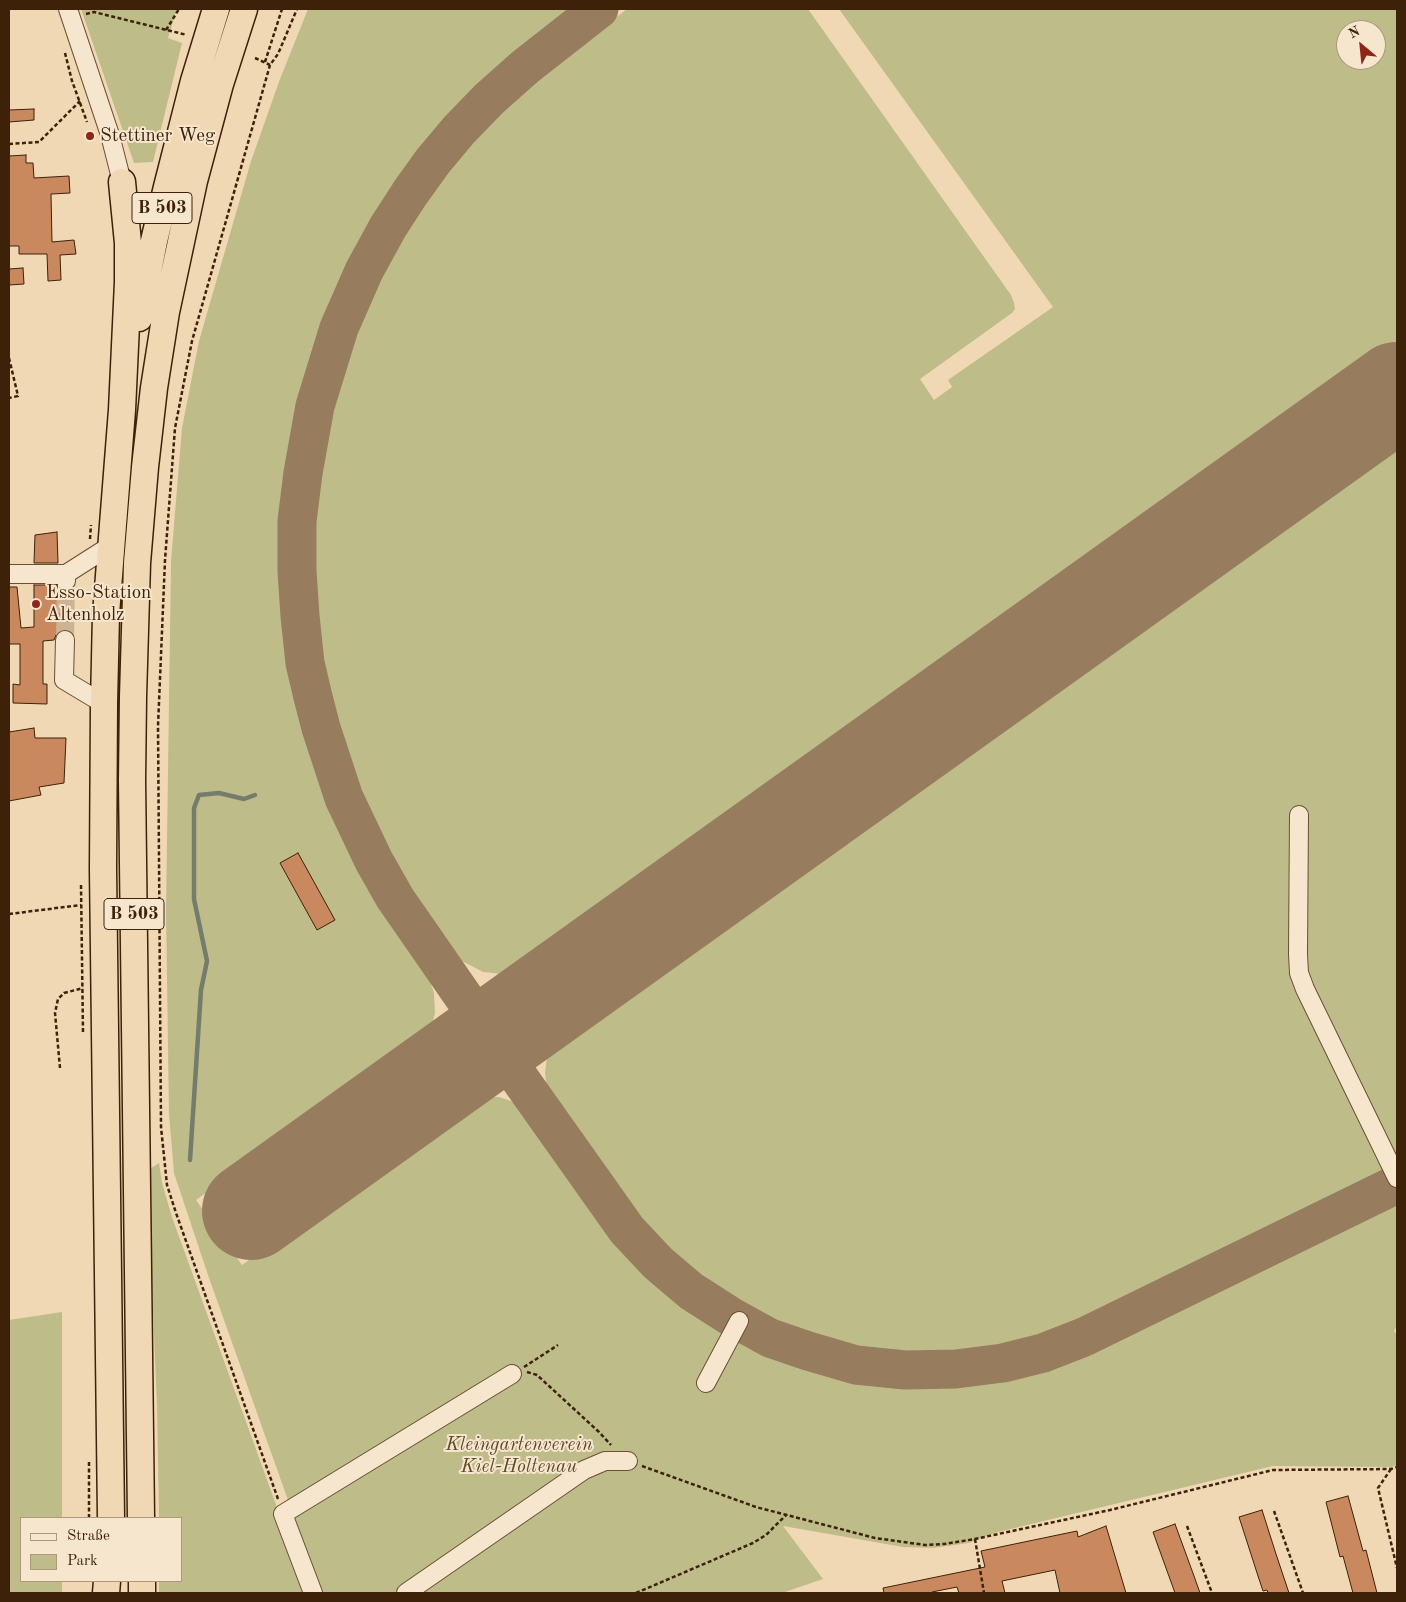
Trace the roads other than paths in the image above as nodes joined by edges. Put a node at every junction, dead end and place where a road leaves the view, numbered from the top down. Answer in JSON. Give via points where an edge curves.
{"nodes":[{"id":1,"x":216,"y":9,"type":"edge"},
{"id":2,"x":69,"y":13,"type":"edge"},
{"id":3,"x":244,"y":14,"type":"edge"},
{"id":4,"x":122,"y":182,"type":"joint"},
{"id":5,"x":122,"y":410,"type":"junction"},
{"id":6,"x":110,"y":546,"type":"junction"},
{"id":7,"x":9,"y":574,"type":"edge"},
{"id":8,"x":65,"y":640,"type":"tunnel mouth"},
{"id":9,"x":104,"y":704,"type":"junction"},
{"id":10,"x":1300,"y":814,"type":"dead end"},
{"id":11,"x":1397,"y":1178,"type":"edge"},
{"id":12,"x":739,"y":1321,"type":"dead end"},
{"id":13,"x":512,"y":1374,"type":"road end"},
{"id":14,"x":706,"y":1383,"type":"dead end"},
{"id":15,"x":628,"y":1461,"type":"road end"},
{"id":16,"x":110,"y":1517,"type":"edge"},
{"id":17,"x":141,"y":1517,"type":"edge"},
{"id":18,"x":313,"y":1593,"type":"edge"},
{"id":19,"x":406,"y":1593,"type":"edge"}],
"edges":[{"from":1,"to":5,"type":"highway","number":"B 503","via":[[166,187]]},
{"from":2,"to":4,"type":"street","via":[[110,135]]},
{"from":3,"to":17,"type":"highway","number":"B 503","via":[[194,181],[166,312],[154,388],[137,563],[132,780]]},
{"from":4,"to":5,"type":"highway","via":[[128,253]]},
{"from":5,"to":6,"type":"highway","number":"B 503"},
{"from":6,"to":7,"type":"street","via":[[66,577]]},
{"from":6,"to":9,"type":"highway","number":"B 503"},
{"from":8,"to":9,"type":"street","via":[[64,680]]},
{"from":9,"to":16,"type":"highway","number":"B 503"},
{"from":10,"to":11,"type":"street","via":[[1299,973]]},
{"from":12,"to":14,"type":"street"},
{"from":13,"to":18,"type":"street","via":[[283,1514]]},
{"from":15,"to":19,"type":"street","via":[[605,1461],[584,1470]]}]}
